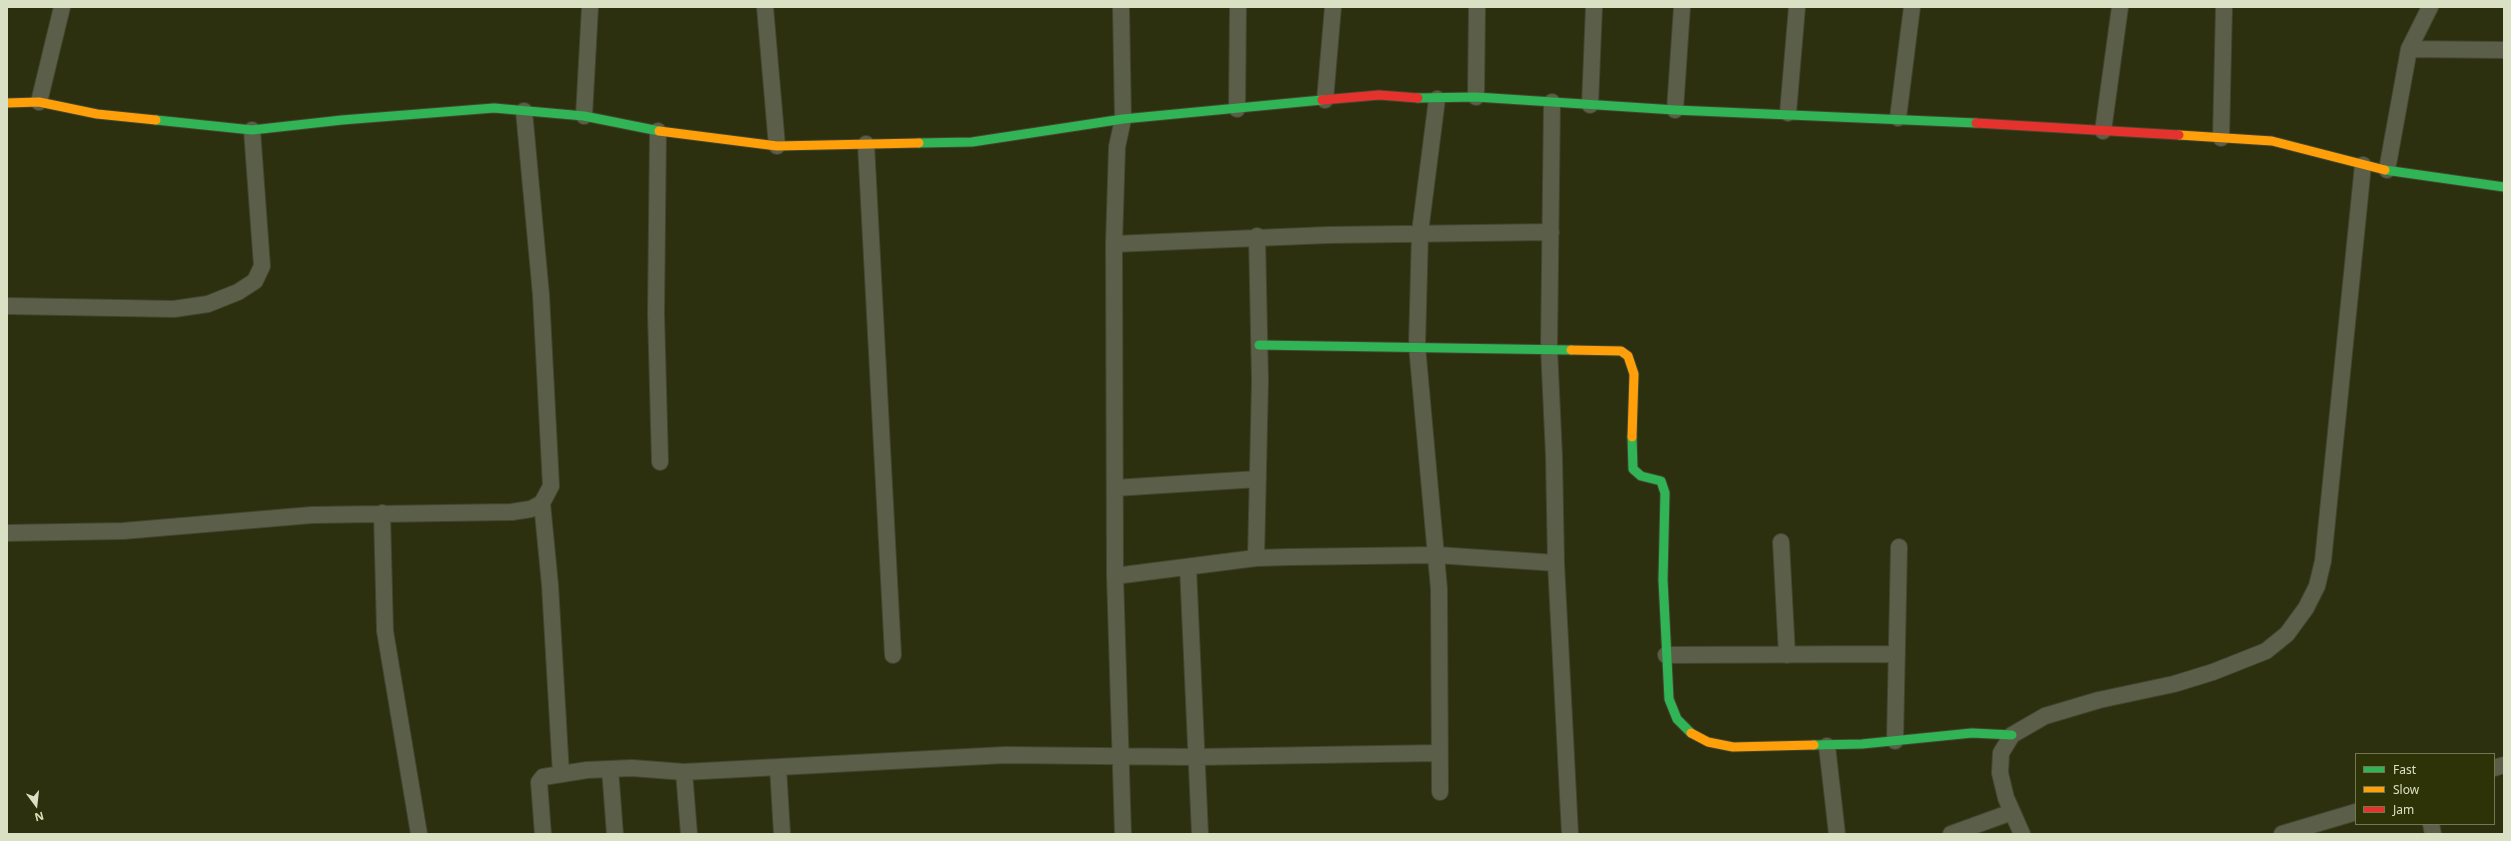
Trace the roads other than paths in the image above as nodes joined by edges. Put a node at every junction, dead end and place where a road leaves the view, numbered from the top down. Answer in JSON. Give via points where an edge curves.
{"nodes":[{"id":1,"x":62,"y":7,"type":"edge"},
{"id":2,"x":590,"y":7,"type":"edge"},
{"id":3,"x":765,"y":7,"type":"edge"},
{"id":4,"x":1121,"y":7,"type":"edge"},
{"id":5,"x":1238,"y":7,"type":"edge"},
{"id":6,"x":1333,"y":7,"type":"edge"},
{"id":7,"x":1477,"y":7,"type":"edge"},
{"id":8,"x":1594,"y":7,"type":"edge"},
{"id":9,"x":1682,"y":7,"type":"edge"},
{"id":10,"x":1797,"y":7,"type":"edge"},
{"id":11,"x":1912,"y":7,"type":"edge"},
{"id":12,"x":2120,"y":7,"type":"edge"},
{"id":13,"x":2224,"y":7,"type":"edge"},
{"id":14,"x":2430,"y":7,"type":"edge"},
{"id":15,"x":2409,"y":50,"type":"junction"},
{"id":16,"x":2504,"y":50,"type":"edge"},
{"id":17,"x":1476,"y":97,"type":"junction"},
{"id":18,"x":1436,"y":98,"type":"junction"},
{"id":19,"x":1325,"y":100,"type":"junction"},
{"id":20,"x":39,"y":102,"type":"junction"},
{"id":21,"x":1552,"y":102,"type":"junction"},
{"id":22,"x":7,"y":103,"type":"edge"},
{"id":23,"x":1590,"y":104,"type":"junction"},
{"id":24,"x":1237,"y":109,"type":"junction"},
{"id":25,"x":1675,"y":110,"type":"junction"},
{"id":26,"x":524,"y":111,"type":"junction"},
{"id":27,"x":1788,"y":113,"type":"junction"},
{"id":28,"x":584,"y":116,"type":"junction"},
{"id":29,"x":1898,"y":118,"type":"junction"},
{"id":30,"x":1123,"y":119,"type":"junction"},
{"id":31,"x":252,"y":130,"type":"junction"},
{"id":32,"x":658,"y":131,"type":"junction"},
{"id":33,"x":2103,"y":131,"type":"junction"},
{"id":34,"x":2221,"y":138,"type":"junction"},
{"id":35,"x":866,"y":144,"type":"junction"},
{"id":36,"x":777,"y":146,"type":"junction"},
{"id":37,"x":2363,"y":165,"type":"junction"},
{"id":38,"x":2387,"y":170,"type":"junction"},
{"id":39,"x":2504,"y":187,"type":"edge"},
{"id":40,"x":1420,"y":232,"type":"junction"},
{"id":41,"x":1551,"y":232,"type":"junction"},
{"id":42,"x":1257,"y":236,"type":"junction"},
{"id":43,"x":1114,"y":244,"type":"junction"},
{"id":44,"x":7,"y":306,"type":"edge"},
{"id":45,"x":1259,"y":346,"type":"junction"},
{"id":46,"x":1417,"y":346,"type":"junction"},
{"id":47,"x":1549,"y":348,"type":"junction"},
{"id":48,"x":660,"y":462,"type":"dead end"},
{"id":49,"x":1258,"y":479,"type":"junction"},
{"id":50,"x":1115,"y":488,"type":"junction"},
{"id":51,"x":542,"y":503,"type":"junction"},
{"id":52,"x":382,"y":513,"type":"junction"},
{"id":53,"x":7,"y":533,"type":"edge"},
{"id":54,"x":1780,"y":542,"type":"dead end"},
{"id":55,"x":1899,"y":547,"type":"dead end"},
{"id":56,"x":1437,"y":555,"type":"junction"},
{"id":57,"x":1256,"y":558,"type":"junction"},
{"id":58,"x":1556,"y":563,"type":"junction"},
{"id":59,"x":1188,"y":568,"type":"junction"},
{"id":60,"x":1115,"y":576,"type":"junction"},
{"id":61,"x":1897,"y":654,"type":"junction"},
{"id":62,"x":1666,"y":655,"type":"junction"},
{"id":63,"x":1787,"y":655,"type":"junction"},
{"id":64,"x":893,"y":656,"type":"dead end"},
{"id":65,"x":2012,"y":735,"type":"junction"},
{"id":66,"x":1896,"y":741,"type":"junction"},
{"id":67,"x":1827,"y":746,"type":"junction"},
{"id":68,"x":1439,"y":753,"type":"junction"},
{"id":69,"x":1196,"y":757,"type":"junction"},
{"id":70,"x":1122,"y":758,"type":"junction"},
{"id":71,"x":778,"y":767,"type":"junction"},
{"id":72,"x":610,"y":769,"type":"junction"},
{"id":73,"x":684,"y":772,"type":"junction"},
{"id":74,"x":561,"y":774,"type":"junction"},
{"id":75,"x":1440,"y":792,"type":"dead end"},
{"id":76,"x":2012,"y":812,"type":"junction"},
{"id":77,"x":2355,"y":812,"type":"edge"},
{"id":78,"x":419,"y":834,"type":"edge"},
{"id":79,"x":543,"y":834,"type":"edge"},
{"id":80,"x":615,"y":834,"type":"edge"},
{"id":81,"x":689,"y":834,"type":"edge"},
{"id":82,"x":782,"y":834,"type":"edge"},
{"id":83,"x":1124,"y":834,"type":"edge"},
{"id":84,"x":1200,"y":834,"type":"edge"},
{"id":85,"x":1570,"y":834,"type":"edge"},
{"id":86,"x":1837,"y":834,"type":"edge"},
{"id":87,"x":1951,"y":834,"type":"edge"},
{"id":88,"x":2022,"y":834,"type":"edge"},
{"id":89,"x":2282,"y":834,"type":"edge"}],
"edges":[{"from":1,"to":20,"type":"street"},
{"from":2,"to":28,"type":"street"},
{"from":3,"to":36,"type":"street"},
{"from":4,"to":30,"type":"street"},
{"from":5,"to":24,"type":"street"},
{"from":6,"to":19,"type":"street"},
{"from":7,"to":17,"type":"street"},
{"from":8,"to":23,"type":"street"},
{"from":9,"to":25,"type":"street"},
{"from":10,"to":27,"type":"street"},
{"from":11,"to":29,"type":"street"},
{"from":12,"to":33,"type":"street"},
{"from":13,"to":34,"type":"street"},
{"from":14,"to":15,"type":"street"},
{"from":15,"to":16,"type":"street"},
{"from":15,"to":38,"type":"street"},
{"from":17,"to":18,"type":"street"},
{"from":17,"to":21,"type":"street"},
{"from":18,"to":19,"type":"street","via":[[1379,95]]},
{"from":18,"to":40,"type":"street"},
{"from":19,"to":24,"type":"street"},
{"from":20,"to":22,"type":"street"},
{"from":20,"to":31,"type":"street","via":[[97,114]]},
{"from":21,"to":23,"type":"street"},
{"from":21,"to":41,"type":"street"},
{"from":23,"to":25,"type":"street"},
{"from":24,"to":30,"type":"street"},
{"from":25,"to":27,"type":"street"},
{"from":26,"to":28,"type":"street"},
{"from":26,"to":31,"type":"street","via":[[494,108]]},
{"from":26,"to":51,"type":"street","via":[[541,295],[550,486]]},
{"from":27,"to":29,"type":"street"},
{"from":28,"to":32,"type":"street"},
{"from":29,"to":33,"type":"street"},
{"from":30,"to":35,"type":"street","via":[[972,142]]},
{"from":30,"to":43,"type":"street","via":[[1117,146]]},
{"from":31,"to":44,"type":"street","via":[[262,266],[255,281],[238,292],[208,304],[174,309]]},
{"from":32,"to":36,"type":"street"},
{"from":32,"to":48,"type":"street","via":[[656,313]]},
{"from":33,"to":34,"type":"street"},
{"from":34,"to":37,"type":"street","via":[[2272,141],[2315,150]]},
{"from":35,"to":36,"type":"street"},
{"from":35,"to":64,"type":"street"},
{"from":37,"to":38,"type":"street"},
{"from":37,"to":65,"type":"street","via":[[2323,561],[2317,586],[2306,608],[2287,634],[2266,651],[2214,672],[2174,684],[2099,700],[2046,716]]},
{"from":38,"to":39,"type":"street"},
{"from":40,"to":41,"type":"street"},
{"from":40,"to":42,"type":"street"},
{"from":40,"to":46,"type":"street"},
{"from":41,"to":47,"type":"street"},
{"from":42,"to":43,"type":"street"},
{"from":42,"to":45,"type":"street"},
{"from":43,"to":50,"type":"street"},
{"from":45,"to":46,"type":"street"},
{"from":45,"to":49,"type":"street"},
{"from":46,"to":47,"type":"street"},
{"from":46,"to":56,"type":"street"},
{"from":47,"to":58,"type":"street"},
{"from":47,"to":62,"type":"street","via":[[1621,351],[1628,356],[1632,364],[1634,374],[1631,461],[1636,473],[1661,480],[1665,493],[1663,580]]},
{"from":49,"to":50,"type":"street"},
{"from":49,"to":57,"type":"street"},
{"from":50,"to":60,"type":"street"},
{"from":51,"to":52,"type":"street","via":[[530,509],[512,512]]},
{"from":51,"to":74,"type":"street","via":[[550,585]]},
{"from":52,"to":53,"type":"street","via":[[312,515],[123,531]]},
{"from":52,"to":78,"type":"street","via":[[385,631]]},
{"from":54,"to":63,"type":"street"},
{"from":55,"to":61,"type":"street"},
{"from":56,"to":57,"type":"street"},
{"from":56,"to":58,"type":"street"},
{"from":56,"to":68,"type":"street"},
{"from":57,"to":59,"type":"street"},
{"from":58,"to":85,"type":"street"},
{"from":59,"to":60,"type":"street"},
{"from":59,"to":69,"type":"street"},
{"from":60,"to":70,"type":"street"},
{"from":61,"to":63,"type":"street"},
{"from":61,"to":66,"type":"street"},
{"from":62,"to":63,"type":"street"},
{"from":62,"to":67,"type":"street","via":[[1670,699],[1677,719],[1688,732],[1708,742],[1733,747]]},
{"from":65,"to":66,"type":"street","via":[[1972,733]]},
{"from":65,"to":76,"type":"street","via":[[2001,753],[2000,773]]},
{"from":66,"to":67,"type":"street"},
{"from":67,"to":86,"type":"street"},
{"from":68,"to":69,"type":"street"},
{"from":68,"to":75,"type":"street"},
{"from":69,"to":70,"type":"street"},
{"from":69,"to":84,"type":"street"},
{"from":70,"to":71,"type":"street","via":[[1004,756]]},
{"from":70,"to":83,"type":"street"},
{"from":71,"to":73,"type":"street"},
{"from":71,"to":82,"type":"street"},
{"from":72,"to":73,"type":"street"},
{"from":72,"to":74,"type":"street"},
{"from":72,"to":80,"type":"street"},
{"from":73,"to":81,"type":"street"},
{"from":74,"to":79,"type":"street","via":[[543,777],[539,782]]},
{"from":76,"to":87,"type":"street"},
{"from":76,"to":88,"type":"street"},
{"from":77,"to":89,"type":"street"}]}
